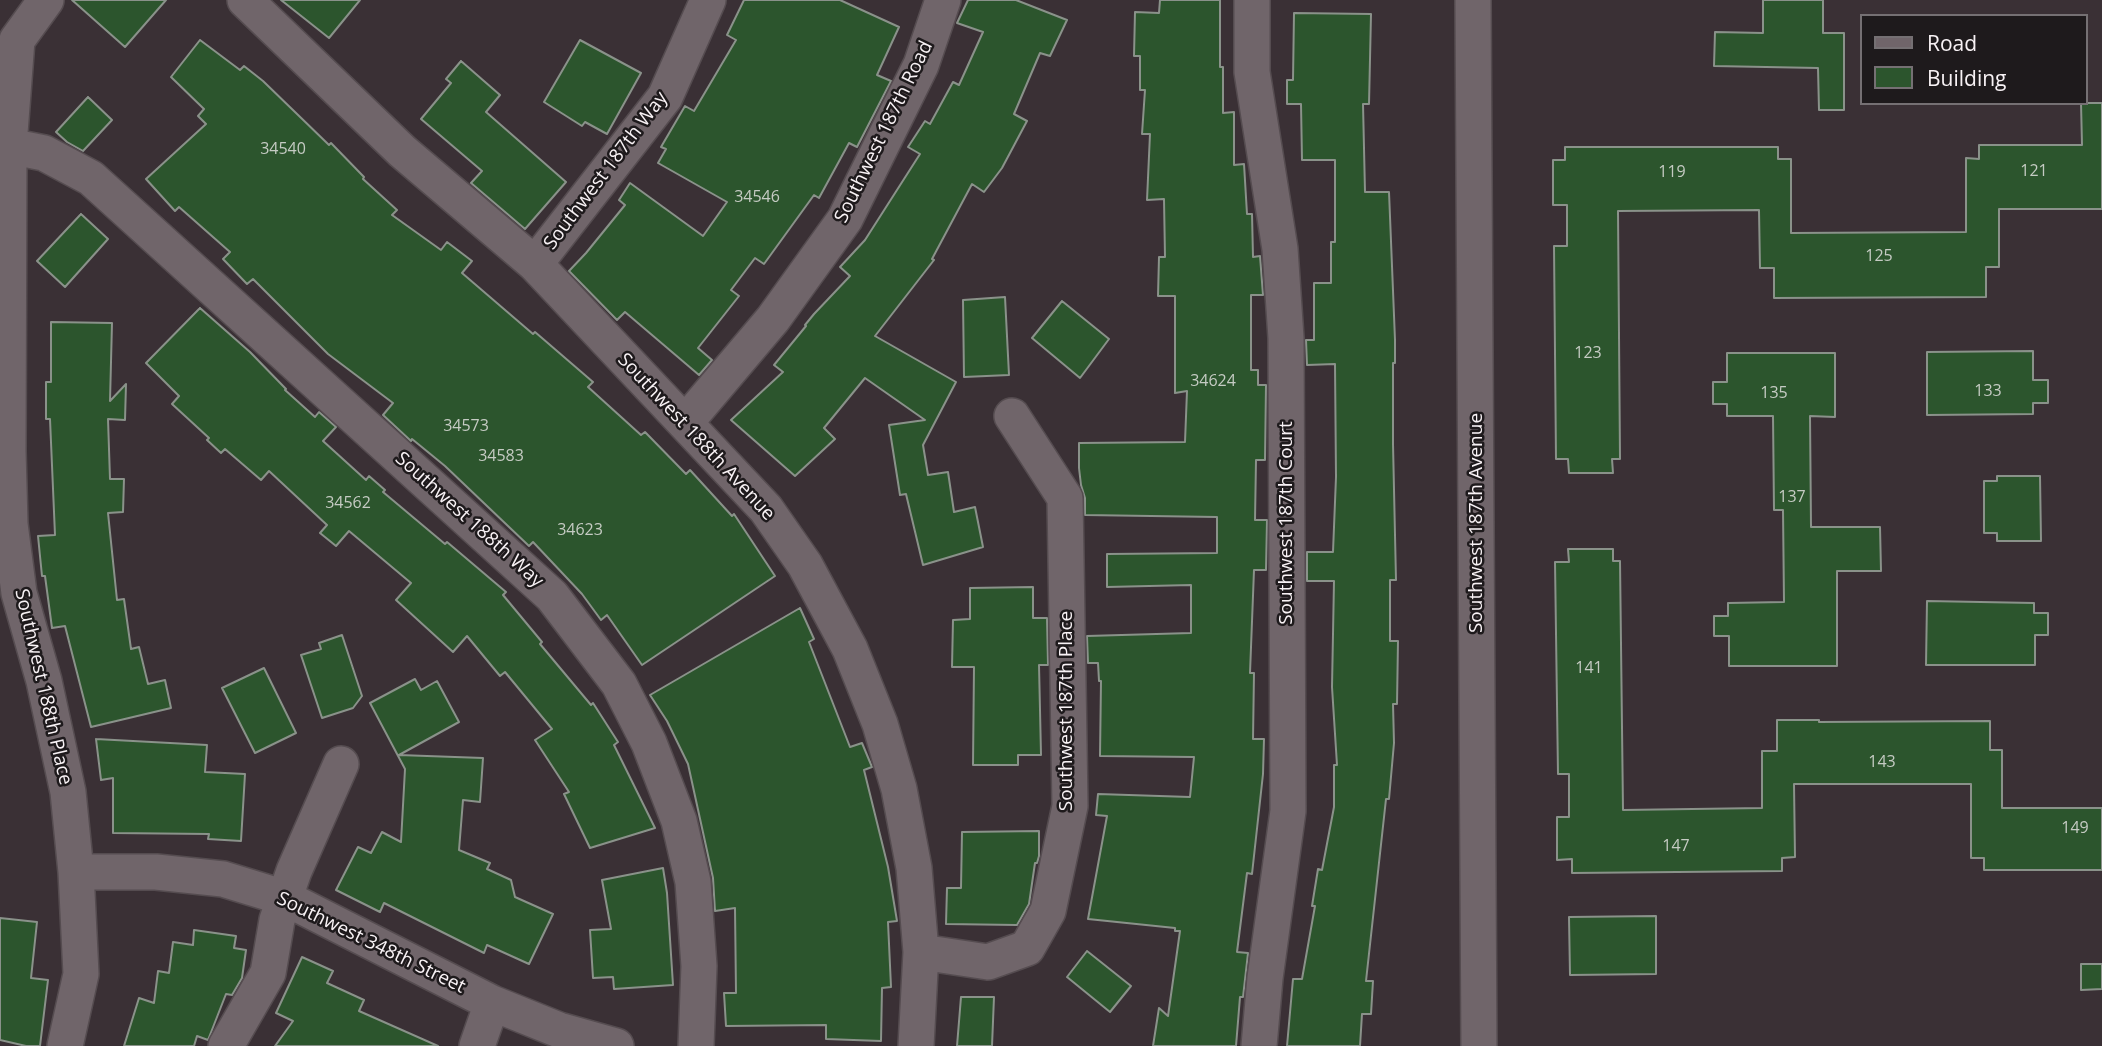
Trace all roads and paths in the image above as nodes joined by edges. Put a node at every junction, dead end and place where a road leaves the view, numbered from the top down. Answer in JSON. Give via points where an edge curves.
{"nodes":[{"id":1,"x":46,"y":0,"type":"edge"},
{"id":2,"x":245,"y":0,"type":"edge"},
{"id":3,"x":708,"y":0,"type":"edge"},
{"id":4,"x":943,"y":0,"type":"edge"},
{"id":5,"x":1252,"y":0,"type":"edge"},
{"id":6,"x":1474,"y":0,"type":"edge"},
{"id":7,"x":9,"y":146,"type":"junction"},
{"id":8,"x":535,"y":264,"type":"junction"},
{"id":9,"x":1012,"y":416,"type":"dead end"},
{"id":10,"x":685,"y":424,"type":"junction"},
{"id":11,"x":341,"y":764,"type":"dead end"},
{"id":12,"x":76,"y":872,"type":"junction"},
{"id":13,"x":285,"y":898,"type":"junction"},
{"id":14,"x":922,"y":952,"type":"junction"},
{"id":15,"x":492,"y":1003,"type":"junction"},
{"id":16,"x":65,"y":1046,"type":"edge"},
{"id":17,"x":226,"y":1046,"type":"edge"},
{"id":18,"x":477,"y":1046,"type":"edge"},
{"id":19,"x":617,"y":1046,"type":"edge"},
{"id":20,"x":696,"y":1046,"type":"edge"},
{"id":21,"x":916,"y":1046,"type":"edge"},
{"id":22,"x":1259,"y":1046,"type":"edge"},
{"id":23,"x":1479,"y":1046,"type":"edge"}],
"edges":[{"from":1,"to":7,"type":"street","name":"Southwest 188th Place","via":[[17,40]]},
{"from":2,"to":8,"type":"street","name":"Southwest 188th Avenue","via":[[402,151]]},
{"from":3,"to":8,"type":"street","name":"Southwest 187th Way","via":[[665,97]]},
{"from":4,"to":10,"type":"street","name":"Southwest 187th Road","via":[[921,65],[845,219],[773,319]]},
{"from":5,"to":22,"type":"street","name":"Southwest 187th Court","via":[[1252,72],[1280,249],[1286,338],[1288,811]]},
{"from":6,"to":23,"type":"street","name":"Southwest 187th Avenue"},
{"from":7,"to":12,"type":"street","name":"Southwest 188th Place","via":[[10,524],[19,593],[68,792]]},
{"from":7,"to":20,"type":"street","name":"Southwest 188th Way","via":[[44,153],[91,178],[552,596],[569,618],[619,684],[649,743],[679,821],[693,882],[699,966]]},
{"from":8,"to":10,"type":"street","name":"Southwest 188th Avenue"},
{"from":9,"to":14,"type":"street","name":"Southwest 187th Place","via":[[1065,498],[1070,806],[1048,911],[1027,948],[988,962]]},
{"from":10,"to":14,"type":"street","name":"Southwest 188th Avenue","via":[[766,509],[805,565],[850,649],[880,724],[899,789],[914,868]]},
{"from":11,"to":13,"type":"street"},
{"from":12,"to":13,"type":"street","name":"Southwest 348th Street","via":[[156,872],[223,879]]},
{"from":12,"to":16,"type":"street","name":"Southwest 188th Place","via":[[80,974]]},
{"from":13,"to":15,"type":"street","name":"Southwest 348th Street"},
{"from":13,"to":17,"type":"street","via":[[268,973]]},
{"from":14,"to":21,"type":"street","name":"Southwest 188th Avenue"},
{"from":15,"to":18,"type":"street"},
{"from":15,"to":19,"type":"street","name":"Southwest 348th Street","via":[[559,1030]]}]}
